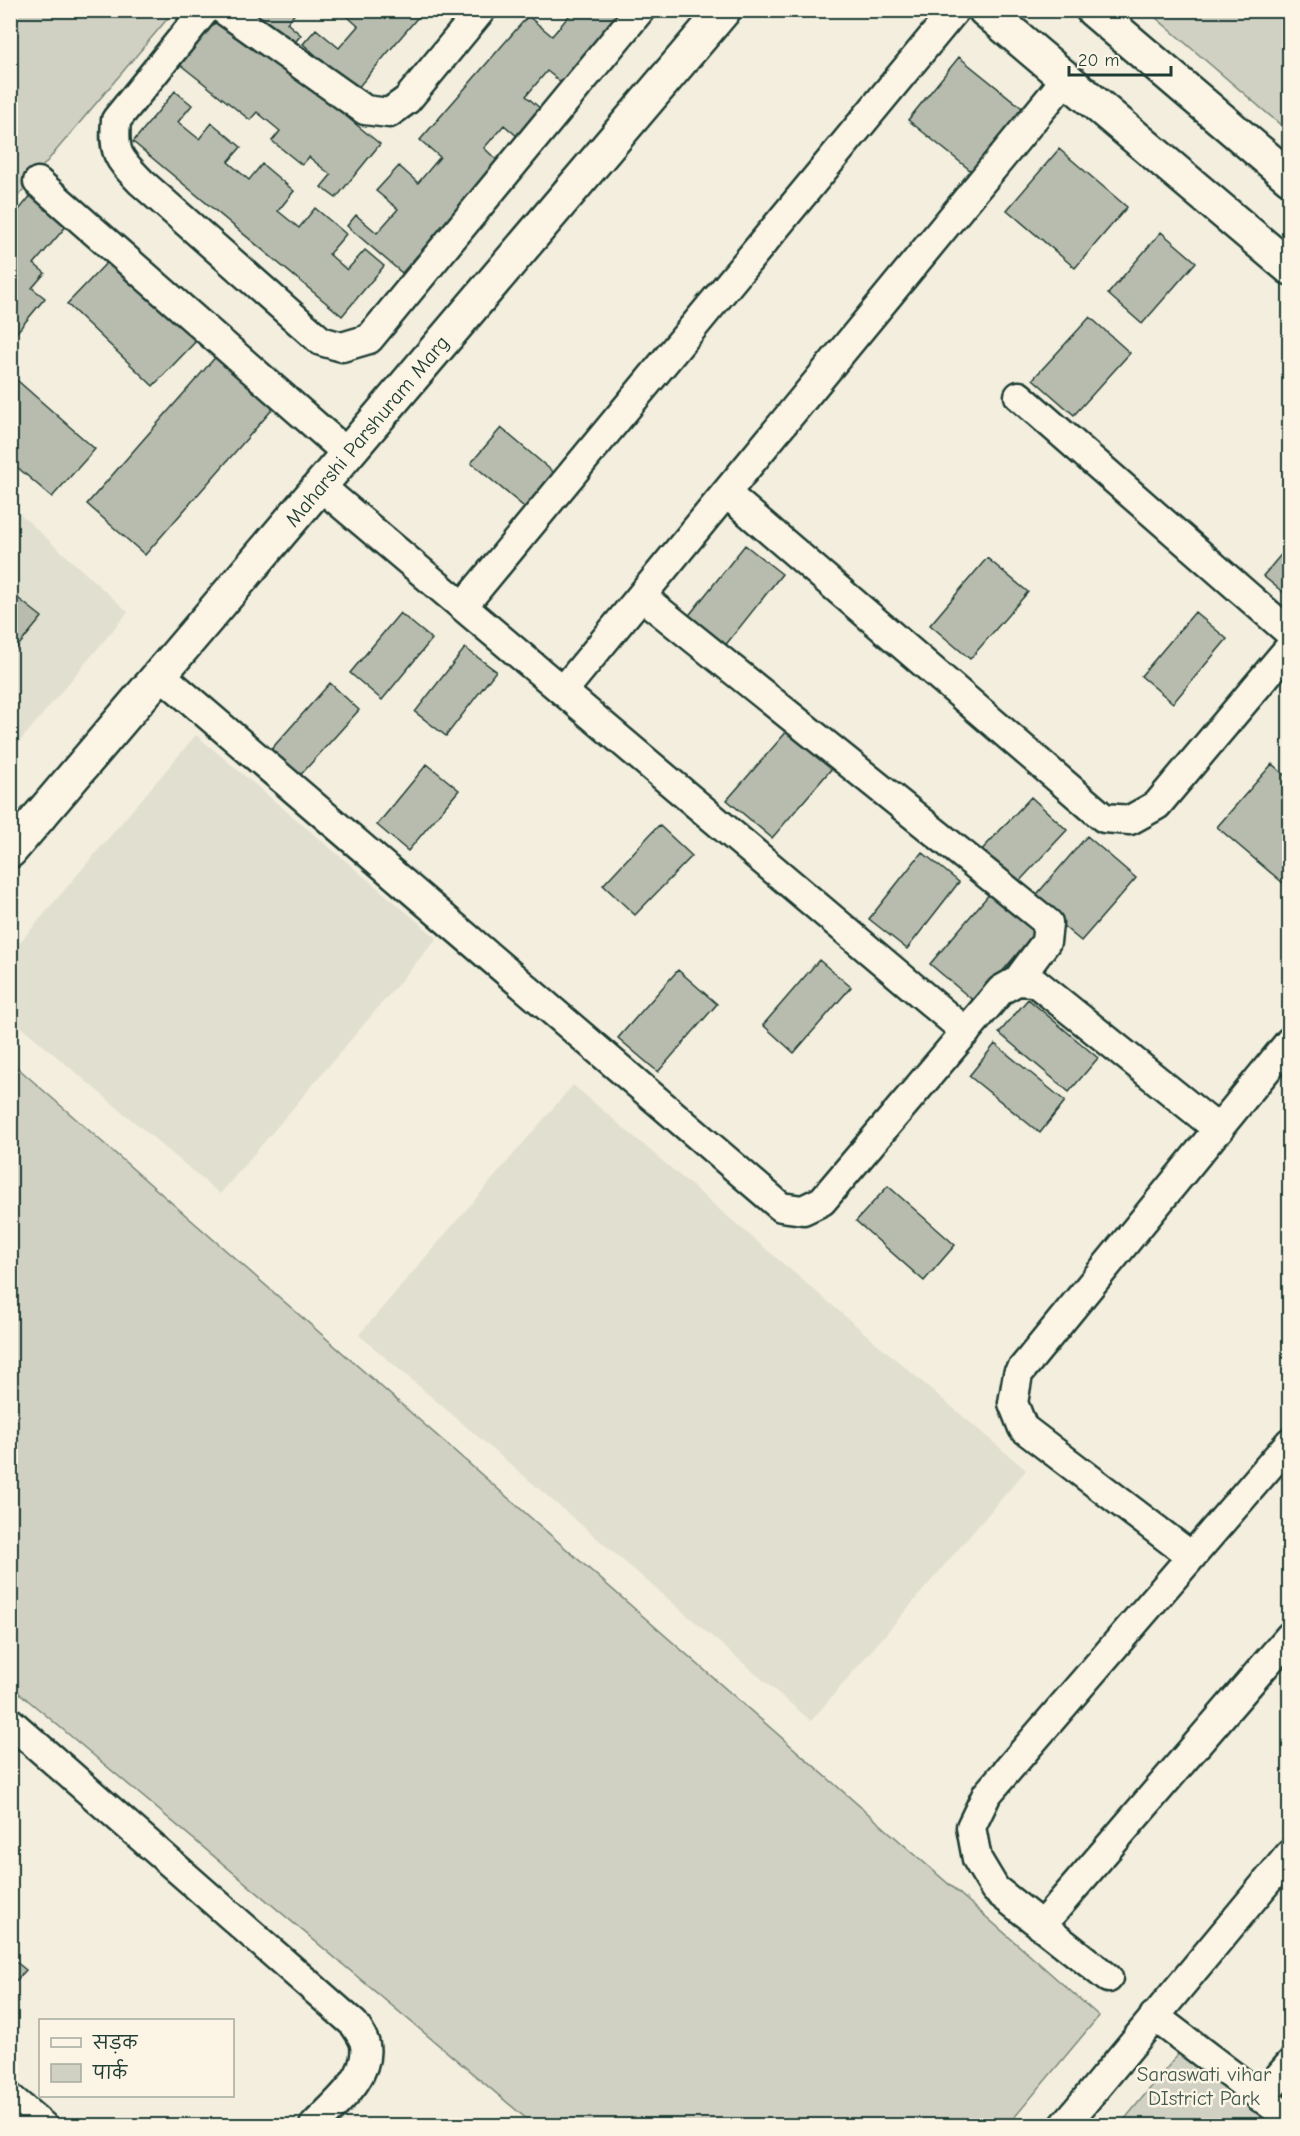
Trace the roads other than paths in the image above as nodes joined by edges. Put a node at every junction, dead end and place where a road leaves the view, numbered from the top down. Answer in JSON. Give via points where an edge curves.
{"nodes":[{"id":1,"x":205,"y":10,"type":"edge"},
{"id":2,"x":224,"y":10,"type":"edge"},
{"id":3,"x":482,"y":10,"type":"edge"},
{"id":4,"x":640,"y":10,"type":"edge"},
{"id":5,"x":724,"y":10,"type":"edge"},
{"id":6,"x":955,"y":10,"type":"edge"},
{"id":7,"x":985,"y":10,"type":"edge"},
{"id":8,"x":1093,"y":10,"type":"edge"},
{"id":9,"x":1066,"y":79,"type":"junction"},
{"id":10,"x":1290,"y":178,"type":"edge"},
{"id":11,"x":38,"y":182,"type":"dead end"},
{"id":12,"x":1290,"y":268,"type":"edge"},
{"id":13,"x":1019,"y":396,"type":"dead end"},
{"id":14,"x":348,"y":454,"type":"junction"},
{"id":15,"x":320,"y":486,"type":"junction"},
{"id":16,"x":726,"y":493,"type":"junction"},
{"id":17,"x":641,"y":596,"type":"junction"},
{"id":18,"x":463,"y":606,"type":"junction"},
{"id":19,"x":1290,"y":633,"type":"edge"},
{"id":20,"x":1290,"y":647,"type":"edge"},
{"id":21,"x":160,"y":674,"type":"junction"},
{"id":22,"x":563,"y":691,"type":"junction"},
{"id":23,"x":10,"y":851,"type":"edge"},
{"id":24,"x":1017,"y":981,"type":"junction"},
{"id":25,"x":966,"y":1032,"type":"junction"},
{"id":26,"x":1290,"y":1041,"type":"edge"},
{"id":27,"x":1219,"y":1130,"type":"junction"},
{"id":28,"x":1290,"y":1442,"type":"edge"},
{"id":29,"x":1191,"y":1556,"type":"junction"},
{"id":30,"x":1290,"y":1635,"type":"edge"},
{"id":31,"x":10,"y":1722,"type":"edge"},
{"id":32,"x":1290,"y":1854,"type":"edge"},
{"id":33,"x":1041,"y":1926,"type":"junction"},
{"id":34,"x":1108,"y":1978,"type":"dead end"},
{"id":35,"x":1155,"y":2016,"type":"junction"},
{"id":36,"x":1290,"y":2064,"type":"edge"},
{"id":37,"x":10,"y":2097,"type":"edge"},
{"id":38,"x":1261,"y":2098,"type":"junction"},
{"id":39,"x":1290,"y":2119,"type":"edge"},
{"id":40,"x":43,"y":2126,"type":"edge"},
{"id":41,"x":314,"y":2126,"type":"edge"},
{"id":42,"x":1064,"y":2126,"type":"edge"}],
"edges":[{"from":1,"to":4,"type":"street","via":[[116,120],[114,143],[121,161],[321,342],[342,347],[369,339]]},
{"from":2,"to":3,"type":"street","via":[[365,110],[389,113],[407,100]]},
{"from":5,"to":14,"type":"street","name":"Maharshi Parshuram Marg"},
{"from":6,"to":18,"type":"street"},
{"from":7,"to":9,"type":"street"},
{"from":8,"to":10,"type":"street"},
{"from":9,"to":12,"type":"street"},
{"from":9,"to":16,"type":"street"},
{"from":11,"to":14,"type":"street"},
{"from":13,"to":19,"type":"street"},
{"from":14,"to":15,"type":"street","name":"Maharshi Parshuram Marg"},
{"from":15,"to":18,"type":"street"},
{"from":15,"to":21,"type":"street","name":"Maharshi Parshuram Marg"},
{"from":16,"to":17,"type":"street"},
{"from":16,"to":20,"type":"street","via":[[1104,818],[1130,820],[1157,805]]},
{"from":17,"to":22,"type":"street"},
{"from":17,"to":24,"type":"street","via":[[1048,923],[1046,942]]},
{"from":18,"to":22,"type":"street"},
{"from":21,"to":23,"type":"street","name":"Maharshi Parshuram Marg"},
{"from":21,"to":25,"type":"street","via":[[781,1206],[803,1210],[822,1201]]},
{"from":22,"to":25,"type":"street"},
{"from":24,"to":25,"type":"street","via":[[1001,990]]},
{"from":24,"to":27,"type":"street","via":[[1035,982]]},
{"from":26,"to":27,"type":"street"},
{"from":27,"to":29,"type":"street","via":[[1018,1374],[1013,1402],[1023,1428]]},
{"from":28,"to":29,"type":"street"},
{"from":29,"to":33,"type":"street","via":[[987,1794],[971,1827],[977,1858],[995,1889]]},
{"from":30,"to":33,"type":"street"},
{"from":31,"to":41,"type":"street","via":[[354,2024],[365,2044],[363,2069]]},
{"from":32,"to":35,"type":"street"},
{"from":33,"to":34,"type":"street"},
{"from":35,"to":38,"type":"street"},
{"from":35,"to":42,"type":"street"},
{"from":36,"to":38,"type":"street"},
{"from":37,"to":40,"type":"street"},
{"from":38,"to":39,"type":"street"}]}
